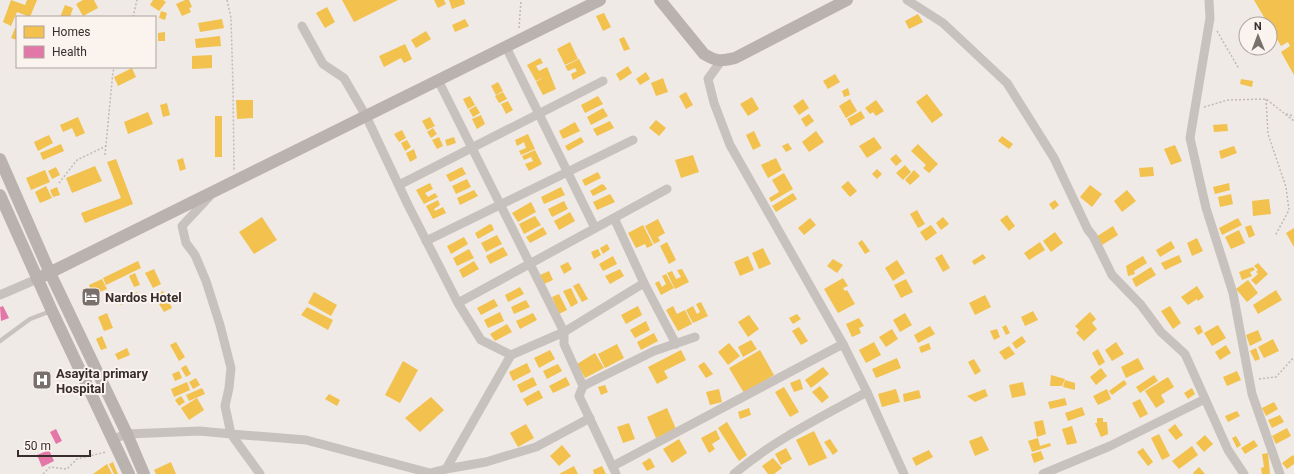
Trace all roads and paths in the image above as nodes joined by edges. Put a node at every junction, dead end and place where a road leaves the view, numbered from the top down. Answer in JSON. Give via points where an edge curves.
{"nodes":[{"id":1,"x":137,"y":0,"type":"edge"},
{"id":2,"x":227,"y":0,"type":"edge"},
{"id":3,"x":521,"y":0,"type":"edge"},
{"id":4,"x":600,"y":0,"type":"edge"},
{"id":5,"x":660,"y":0,"type":"edge"},
{"id":6,"x":847,"y":0,"type":"edge"},
{"id":7,"x":906,"y":0,"type":"edge"},
{"id":8,"x":1209,"y":0,"type":"edge"},
{"id":9,"x":134,"y":16,"type":"edge"},
{"id":10,"x":1210,"y":18,"type":"junction"},
{"id":11,"x":302,"y":26,"type":"dead end"},
{"id":12,"x":517,"y":41,"type":"junction"},
{"id":13,"x":506,"y":47,"type":"junction"},
{"id":14,"x":721,"y":61,"type":"junction"},
{"id":15,"x":115,"y":68,"type":"edge"},
{"id":16,"x":1239,"y":69,"type":"dead end"},
{"id":17,"x":438,"y":80,"type":"junction"},
{"id":18,"x":603,"y":81,"type":"dead end"},
{"id":19,"x":1266,"y":99,"type":"junction"},
{"id":20,"x":1195,"y":110,"type":"junction"},
{"id":21,"x":539,"y":114,"type":"junction"},
{"id":22,"x":1285,"y":114,"type":"junction"},
{"id":23,"x":366,"y":116,"type":"junction"},
{"id":24,"x":1294,"y":116,"type":"edge"},
{"id":25,"x":1294,"y":121,"type":"edge"},
{"id":26,"x":632,"y":140,"type":"dead end"},
{"id":27,"x":106,"y":146,"type":"junction"},
{"id":28,"x":472,"y":148,"type":"junction"},
{"id":29,"x":105,"y":155,"type":"dead end"},
{"id":30,"x":0,"y":159,"type":"edge"},
{"id":31,"x":568,"y":172,"type":"junction"},
{"id":32,"x":234,"y":182,"type":"junction"},
{"id":33,"x":59,"y":183,"type":"dead end"},
{"id":34,"x":399,"y":185,"type":"junction"},
{"id":35,"x":667,"y":189,"type":"dead end"},
{"id":36,"x":214,"y":192,"type":"junction"},
{"id":37,"x":0,"y":195,"type":"edge"},
{"id":38,"x":501,"y":205,"type":"junction"},
{"id":39,"x":614,"y":218,"type":"junction"},
{"id":40,"x":595,"y":228,"type":"junction"},
{"id":41,"x":1275,"y":236,"type":"dead end"},
{"id":42,"x":426,"y":241,"type":"junction"},
{"id":43,"x":530,"y":264,"type":"junction"},
{"id":44,"x":50,"y":273,"type":"junction"},
{"id":45,"x":38,"y":279,"type":"junction"},
{"id":46,"x":644,"y":282,"type":"junction"},
{"id":47,"x":0,"y":294,"type":"edge"},
{"id":48,"x":458,"y":303,"type":"junction"},
{"id":49,"x":52,"y":311,"type":"junction"},
{"id":50,"x":564,"y":332,"type":"junction"},
{"id":51,"x":695,"y":338,"type":"dead end"},
{"id":52,"x":0,"y":341,"type":"edge"},
{"id":53,"x":676,"y":344,"type":"junction"},
{"id":54,"x":843,"y":344,"type":"junction"},
{"id":55,"x":511,"y":355,"type":"junction"},
{"id":56,"x":1294,"y":357,"type":"edge"},
{"id":57,"x":1250,"y":380,"type":"junction"},
{"id":58,"x":583,"y":386,"type":"junction"},
{"id":59,"x":867,"y":392,"type":"junction"},
{"id":60,"x":1205,"y":399,"type":"junction"},
{"id":61,"x":590,"y":418,"type":"junction"},
{"id":62,"x":127,"y":434,"type":"junction"},
{"id":63,"x":231,"y":434,"type":"junction"},
{"id":64,"x":116,"y":444,"type":"junction"},
{"id":65,"x":446,"y":469,"type":"junction"},
{"id":66,"x":615,"y":470,"type":"edge"},
{"id":67,"x":42,"y":474,"type":"edge"},
{"id":68,"x":129,"y":474,"type":"edge"},
{"id":69,"x":144,"y":474,"type":"edge"},
{"id":70,"x":260,"y":474,"type":"edge"},
{"id":71,"x":429,"y":474,"type":"edge"},
{"id":72,"x":734,"y":474,"type":"edge"},
{"id":73,"x":904,"y":474,"type":"edge"},
{"id":74,"x":1042,"y":474,"type":"edge"},
{"id":75,"x":1244,"y":474,"type":"edge"},
{"id":76,"x":1280,"y":474,"type":"edge"}],
"edges":[{"from":1,"to":9,"type":"path"},
{"from":2,"to":32,"type":"path","via":[[233,87]]},
{"from":3,"to":12,"type":"path"},
{"from":4,"to":12,"type":"street"},
{"from":5,"to":14,"type":"street","via":[[704,54],[713,60]]},
{"from":6,"to":14,"type":"street","via":[[735,58]]},
{"from":7,"to":60,"type":"street","via":[[943,23],[1007,83],[1054,158],[1112,275],[1141,305],[1161,332],[1185,354]]},
{"from":8,"to":10,"type":"street"},
{"from":10,"to":16,"type":"path"},
{"from":10,"to":20,"type":"street"},
{"from":11,"to":23,"type":"street","via":[[322,64],[344,78]]},
{"from":12,"to":13,"type":"street"},
{"from":13,"to":17,"type":"street"},
{"from":13,"to":21,"type":"street"},
{"from":14,"to":54,"type":"street","via":[[708,79],[730,145]]},
{"from":15,"to":27,"type":"path"},
{"from":17,"to":23,"type":"street"},
{"from":17,"to":28,"type":"street"},
{"from":18,"to":21,"type":"street"},
{"from":19,"to":20,"type":"path","via":[[1228,100]]},
{"from":19,"to":22,"type":"path"},
{"from":19,"to":41,"type":"path","via":[[1268,134],[1286,187],[1289,210]]},
{"from":20,"to":57,"type":"street","via":[[1190,138],[1206,208],[1233,293]]},
{"from":21,"to":28,"type":"street"},
{"from":21,"to":31,"type":"street"},
{"from":22,"to":24,"type":"path"},
{"from":22,"to":25,"type":"path"},
{"from":23,"to":32,"type":"street"},
{"from":23,"to":34,"type":"street"},
{"from":26,"to":31,"type":"street"},
{"from":27,"to":29,"type":"path"},
{"from":27,"to":33,"type":"path","via":[[77,160]]},
{"from":28,"to":34,"type":"street"},
{"from":28,"to":38,"type":"street"},
{"from":30,"to":44,"type":"street"},
{"from":31,"to":38,"type":"street"},
{"from":31,"to":40,"type":"street"},
{"from":32,"to":36,"type":"street"},
{"from":34,"to":42,"type":"street"},
{"from":35,"to":39,"type":"street"},
{"from":36,"to":44,"type":"street"},
{"from":36,"to":63,"type":"street","via":[[182,226],[186,243],[196,255],[206,281],[231,368],[225,406]]},
{"from":37,"to":45,"type":"street"},
{"from":38,"to":42,"type":"street"},
{"from":38,"to":43,"type":"street"},
{"from":39,"to":40,"type":"street"},
{"from":39,"to":46,"type":"street"},
{"from":40,"to":43,"type":"street"},
{"from":42,"to":48,"type":"street"},
{"from":43,"to":48,"type":"street"},
{"from":43,"to":50,"type":"street"},
{"from":44,"to":45,"type":"street"},
{"from":44,"to":62,"type":"street"},
{"from":45,"to":47,"type":"street"},
{"from":45,"to":49,"type":"street"},
{"from":46,"to":50,"type":"street"},
{"from":46,"to":53,"type":"street"},
{"from":48,"to":55,"type":"street","via":[[481,340]]},
{"from":49,"to":52,"type":"lane","via":[[30,319]]},
{"from":49,"to":64,"type":"street"},
{"from":50,"to":55,"type":"street"},
{"from":50,"to":58,"type":"street","via":[[564,344]]},
{"from":51,"to":53,"type":"street"},
{"from":53,"to":58,"type":"street","via":[[654,351]]},
{"from":54,"to":59,"type":"street"},
{"from":54,"to":66,"type":"street"},
{"from":55,"to":65,"type":"street"},
{"from":56,"to":57,"type":"path","via":[[1276,377]]},
{"from":57,"to":76,"type":"street","via":[[1252,394]]},
{"from":58,"to":61,"type":"street","via":[[579,396]]},
{"from":59,"to":72,"type":"street","via":[[814,420],[763,452]]},
{"from":59,"to":73,"type":"street"},
{"from":60,"to":74,"type":"street","via":[[1110,446]]},
{"from":60,"to":75,"type":"street","via":[[1228,450]]},
{"from":61,"to":65,"type":"street","via":[[536,447],[486,462]]},
{"from":61,"to":66,"type":"street"},
{"from":62,"to":63,"type":"street","via":[[200,430]]},
{"from":62,"to":64,"type":"street"},
{"from":62,"to":69,"type":"street"},
{"from":63,"to":70,"type":"street"},
{"from":63,"to":71,"type":"street","via":[[306,440]]},
{"from":64,"to":67,"type":"path","via":[[77,459],[67,469],[50,467]]},
{"from":64,"to":68,"type":"street"},
{"from":65,"to":71,"type":"street"}]}
